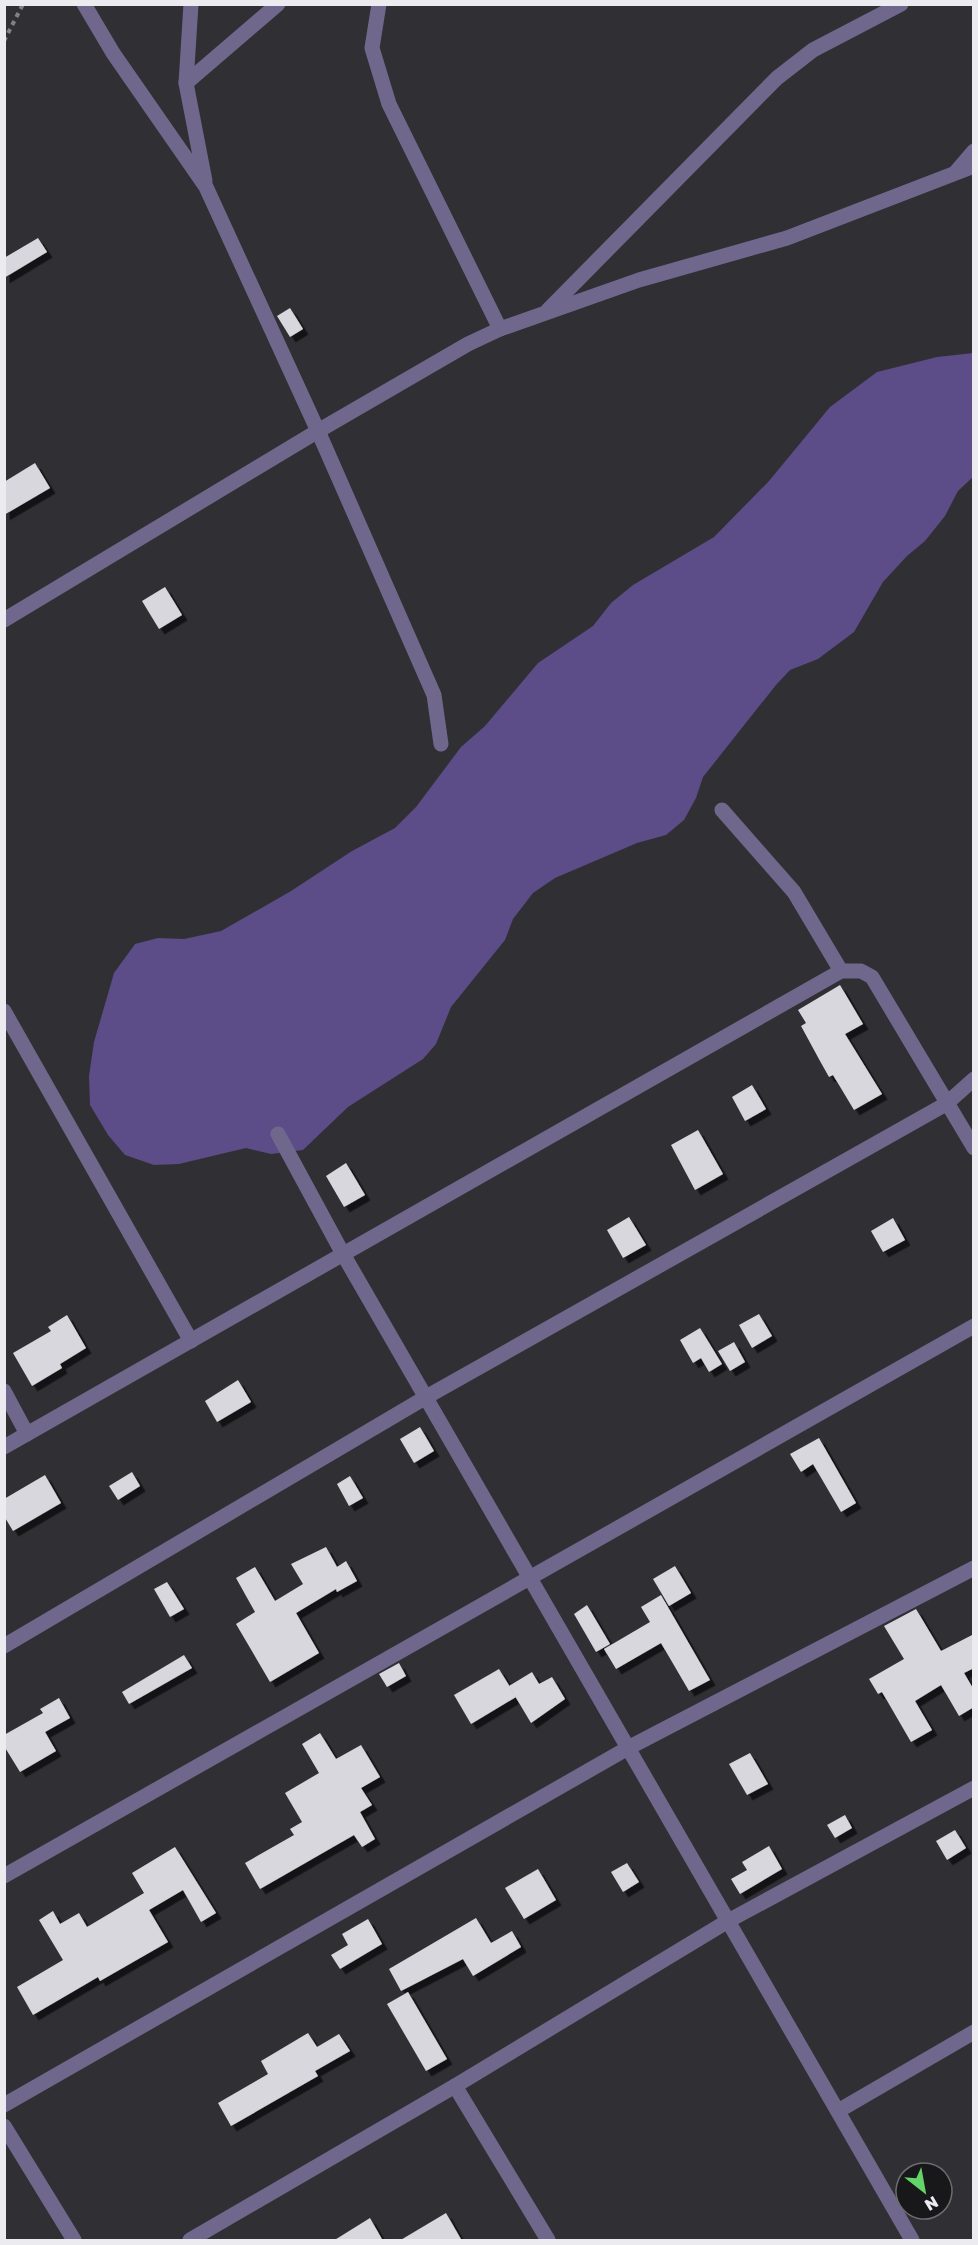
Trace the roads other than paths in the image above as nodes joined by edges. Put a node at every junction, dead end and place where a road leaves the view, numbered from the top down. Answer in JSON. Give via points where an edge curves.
{"nodes":[{"id":1,"x":84,"y":4,"type":"edge"},
{"id":2,"x":190,"y":4,"type":"edge"},
{"id":3,"x":278,"y":4,"type":"edge"},
{"id":4,"x":379,"y":4,"type":"edge"},
{"id":5,"x":901,"y":4,"type":"edge"},
{"id":6,"x":186,"y":83,"type":"junction"},
{"id":7,"x":974,"y":151,"type":"edge"},
{"id":8,"x":974,"y":166,"type":"edge"},
{"id":9,"x":956,"y":173,"type":"junction"},
{"id":10,"x":206,"y":187,"type":"junction"},
{"id":11,"x":543,"y":314,"type":"junction"},
{"id":12,"x":501,"y":330,"type":"junction"},
{"id":13,"x":318,"y":431,"type":"junction"},
{"id":14,"x":4,"y":620,"type":"edge"},
{"id":15,"x":441,"y":744,"type":"dead end"},
{"id":16,"x":722,"y":810,"type":"dead end"},
{"id":17,"x":841,"y":971,"type":"junction"},
{"id":18,"x":4,"y":1011,"type":"edge"},
{"id":19,"x":974,"y":1078,"type":"edge"},
{"id":20,"x":946,"y":1104,"type":"junction"},
{"id":21,"x":278,"y":1134,"type":"dead end"},
{"id":22,"x":974,"y":1148,"type":"edge"},
{"id":23,"x":343,"y":1254,"type":"junction"},
{"id":24,"x":974,"y":1326,"type":"edge"},
{"id":25,"x":191,"y":1341,"type":"junction"},
{"id":26,"x":4,"y":1391,"type":"edge"},
{"id":27,"x":428,"y":1396,"type":"junction"},
{"id":28,"x":27,"y":1434,"type":"junction"},
{"id":29,"x":4,"y":1447,"type":"edge"},
{"id":30,"x":974,"y":1568,"type":"edge"},
{"id":31,"x":530,"y":1577,"type":"junction"},
{"id":32,"x":4,"y":1646,"type":"edge"},
{"id":33,"x":628,"y":1748,"type":"junction"},
{"id":34,"x":974,"y":1788,"type":"edge"},
{"id":35,"x":4,"y":1876,"type":"edge"},
{"id":36,"x":728,"y":1921,"type":"junction"},
{"id":37,"x":974,"y":2032,"type":"edge"},
{"id":38,"x":455,"y":2086,"type":"junction"},
{"id":39,"x":4,"y":2105,"type":"edge"},
{"id":40,"x":838,"y":2111,"type":"junction"},
{"id":41,"x":4,"y":2126,"type":"edge"},
{"id":42,"x":74,"y":2241,"type":"edge"},
{"id":43,"x":190,"y":2241,"type":"edge"},
{"id":44,"x":548,"y":2241,"type":"edge"},
{"id":45,"x":912,"y":2241,"type":"edge"}],
"edges":[{"from":1,"to":10,"type":"street","via":[[113,53]]},
{"from":2,"to":6,"type":"street"},
{"from":3,"to":6,"type":"street"},
{"from":4,"to":12,"type":"street","via":[[372,48],[389,104]]},
{"from":5,"to":11,"type":"street","via":[[813,50],[777,78]]},
{"from":6,"to":10,"type":"street"},
{"from":7,"to":9,"type":"street"},
{"from":8,"to":9,"type":"street"},
{"from":9,"to":11,"type":"street","via":[[787,238],[639,280]]},
{"from":10,"to":13,"type":"street"},
{"from":11,"to":12,"type":"street"},
{"from":12,"to":13,"type":"street","via":[[468,344]]},
{"from":13,"to":14,"type":"street"},
{"from":13,"to":15,"type":"street","via":[[434,695]]},
{"from":16,"to":17,"type":"street","via":[[794,892]]},
{"from":17,"to":20,"type":"street","via":[[861,971],[872,977]]},
{"from":17,"to":23,"type":"street"},
{"from":18,"to":25,"type":"street"},
{"from":19,"to":20,"type":"street"},
{"from":20,"to":22,"type":"street"},
{"from":20,"to":27,"type":"street"},
{"from":21,"to":23,"type":"street"},
{"from":23,"to":25,"type":"street"},
{"from":23,"to":27,"type":"street"},
{"from":24,"to":31,"type":"street"},
{"from":25,"to":28,"type":"street"},
{"from":26,"to":28,"type":"street"},
{"from":27,"to":31,"type":"street"},
{"from":27,"to":32,"type":"street"},
{"from":28,"to":29,"type":"street"},
{"from":30,"to":33,"type":"street"},
{"from":31,"to":33,"type":"street"},
{"from":31,"to":35,"type":"street"},
{"from":33,"to":36,"type":"street"},
{"from":33,"to":39,"type":"street"},
{"from":34,"to":36,"type":"street"},
{"from":36,"to":38,"type":"street"},
{"from":36,"to":40,"type":"street"},
{"from":37,"to":40,"type":"street"},
{"from":38,"to":43,"type":"street"},
{"from":38,"to":44,"type":"street"},
{"from":40,"to":45,"type":"street"},
{"from":41,"to":42,"type":"street"}]}
